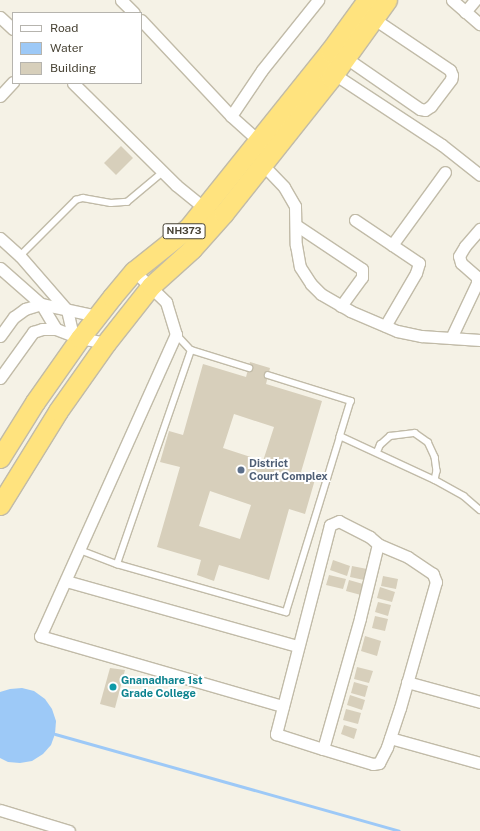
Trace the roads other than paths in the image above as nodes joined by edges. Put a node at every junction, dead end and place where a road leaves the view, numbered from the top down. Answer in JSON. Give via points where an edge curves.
{"nodes":[{"id":1,"x":121,"y":0,"type":"edge"},
{"id":2,"x":318,"y":0,"type":"edge"},
{"id":3,"x":367,"y":0,"type":"edge"},
{"id":4,"x":387,"y":0,"type":"edge"},
{"id":5,"x":452,"y":0,"type":"edge"},
{"id":6,"x":475,"y":0,"type":"edge"},
{"id":7,"x":133,"y":12,"type":"edge"},
{"id":8,"x":465,"y":12,"type":"junction"},
{"id":9,"x":0,"y":18,"type":"edge"},
{"id":10,"x":374,"y":19,"type":"junction"},
{"id":11,"x":142,"y":21,"type":"edge"},
{"id":12,"x":480,"y":24,"type":"edge"},
{"id":13,"x":12,"y":28,"type":"edge"},
{"id":14,"x":346,"y":58,"type":"junction"},
{"id":15,"x":334,"y":74,"type":"junction"},
{"id":16,"x":12,"y":83,"type":"edge"},
{"id":17,"x":74,"y":84,"type":"edge"},
{"id":18,"x":0,"y":96,"type":"edge"},
{"id":19,"x":230,"y":116,"type":"junction"},
{"id":20,"x":257,"y":154,"type":"junction"},
{"id":21,"x":163,"y":171,"type":"junction"},
{"id":22,"x":445,"y":172,"type":"dead end"},
{"id":23,"x":480,"y":175,"type":"edge"},
{"id":24,"x":204,"y":208,"type":"junction"},
{"id":25,"x":355,"y":220,"type":"dead end"},
{"id":26,"x":296,"y":226,"type":"junction"},
{"id":27,"x":480,"y":229,"type":"edge"},
{"id":28,"x":0,"y":238,"type":"edge"},
{"id":29,"x":392,"y":245,"type":"junction"},
{"id":30,"x":20,"y":256,"type":"junction"},
{"id":31,"x":0,"y":268,"type":"edge"},
{"id":32,"x":134,"y":271,"type":"junction"},
{"id":33,"x":151,"y":286,"type":"junction"},
{"id":34,"x":41,"y":304,"type":"junction"},
{"id":35,"x":341,"y":306,"type":"junction"},
{"id":36,"x":67,"y":310,"type":"junction"},
{"id":37,"x":97,"y":316,"type":"junction"},
{"id":38,"x":385,"y":326,"type":"junction"},
{"id":39,"x":56,"y":329,"type":"junction"},
{"id":40,"x":176,"y":334,"type":"junction"},
{"id":41,"x":0,"y":336,"type":"edge"},
{"id":42,"x":77,"y":336,"type":"junction"},
{"id":43,"x":451,"y":338,"type":"junction"},
{"id":44,"x":480,"y":340,"type":"edge"},
{"id":45,"x":106,"y":343,"type":"junction"},
{"id":46,"x":191,"y":350,"type":"junction"},
{"id":47,"x":249,"y":368,"type":"dead end"},
{"id":48,"x":268,"y":375,"type":"dead end"},
{"id":49,"x":0,"y":378,"type":"edge"},
{"id":50,"x":340,"y":436,"type":"junction"},
{"id":51,"x":377,"y":452,"type":"junction"},
{"id":52,"x":0,"y":458,"type":"edge"},
{"id":53,"x":435,"y":480,"type":"junction"},
{"id":54,"x":0,"y":505,"type":"edge"},
{"id":55,"x":480,"y":510,"type":"edge"},
{"id":56,"x":378,"y":544,"type":"junction"},
{"id":57,"x":80,"y":550,"type":"junction"},
{"id":58,"x":117,"y":564,"type":"junction"},
{"id":59,"x":66,"y":581,"type":"junction"},
{"id":60,"x":298,"y":646,"type":"junction"},
{"id":61,"x":407,"y":682,"type":"junction"},
{"id":62,"x":480,"y":702,"type":"edge"},
{"id":63,"x":283,"y":706,"type":"junction"},
{"id":64,"x":390,"y":738,"type":"junction"},
{"id":65,"x":323,"y":749,"type":"junction"},
{"id":66,"x":480,"y":763,"type":"edge"},
{"id":67,"x":0,"y":810,"type":"edge"},
{"id":68,"x":69,"y":831,"type":"edge"}],
"edges":[{"from":1,"to":7,"type":"street"},
{"from":2,"to":19,"type":"street","via":[[262,70]]},
{"from":3,"to":20,"type":"highway","number":"NH373"},
{"from":4,"to":10,"type":"highway","number":"NH373"},
{"from":5,"to":8,"type":"street"},
{"from":6,"to":8,"type":"street"},
{"from":8,"to":12,"type":"street"},
{"from":9,"to":13,"type":"street"},
{"from":10,"to":14,"type":"highway","number":"NH373"},
{"from":10,"to":14,"type":"street","via":[[446,66],[452,75],[451,79],[431,106],[425,110],[420,109]]},
{"from":11,"to":19,"type":"street"},
{"from":14,"to":15,"type":"highway","number":"NH373"},
{"from":15,"to":20,"type":"highway","number":"NH373"},
{"from":15,"to":23,"type":"street","via":[[442,145]]},
{"from":16,"to":18,"type":"street"},
{"from":17,"to":21,"type":"street"},
{"from":19,"to":20,"type":"street"},
{"from":20,"to":24,"type":"highway","number":"NH373"},
{"from":20,"to":26,"type":"street","via":[[284,187],[295,206]]},
{"from":20,"to":33,"type":"highway","number":"NH373","via":[[192,249]]},
{"from":21,"to":24,"type":"street"},
{"from":21,"to":30,"type":"lane","via":[[127,202],[111,203],[83,198],[76,200]]},
{"from":22,"to":29,"type":"street"},
{"from":24,"to":32,"type":"highway","number":"NH373","via":[[188,228]]},
{"from":25,"to":29,"type":"street"},
{"from":26,"to":35,"type":"street","via":[[300,267],[321,294]]},
{"from":26,"to":35,"type":"street","via":[[362,269],[362,277]]},
{"from":27,"to":43,"type":"street","via":[[460,256],[461,263],[476,277],[477,283]]},
{"from":28,"to":30,"type":"street"},
{"from":29,"to":38,"type":"street","via":[[419,263],[416,273]]},
{"from":30,"to":36,"type":"street"},
{"from":31,"to":34,"type":"street"},
{"from":32,"to":33,"type":"street"},
{"from":32,"to":37,"type":"highway","number":"NH373"},
{"from":33,"to":40,"type":"street","via":[[166,302]]},
{"from":33,"to":45,"type":"highway","number":"NH373"},
{"from":34,"to":36,"type":"street"},
{"from":34,"to":39,"type":"street"},
{"from":34,"to":41,"type":"street","via":[[14,316]]},
{"from":35,"to":38,"type":"street"},
{"from":36,"to":37,"type":"street"},
{"from":36,"to":42,"type":"street"},
{"from":37,"to":42,"type":"highway","number":"NH373"},
{"from":38,"to":43,"type":"street","via":[[421,336]]},
{"from":39,"to":42,"type":"street"},
{"from":39,"to":49,"type":"street","via":[[33,332]]},
{"from":40,"to":46,"type":"lane"},
{"from":40,"to":57,"type":"street"},
{"from":42,"to":45,"type":"street"},
{"from":42,"to":52,"type":"highway","number":"NH373"},
{"from":43,"to":44,"type":"street"},
{"from":45,"to":54,"type":"highway","number":"NH373","via":[[58,411]]},
{"from":46,"to":47,"type":"lane"},
{"from":46,"to":58,"type":"lane"},
{"from":48,"to":50,"type":"lane","via":[[351,401]]},
{"from":50,"to":51,"type":"lane"},
{"from":50,"to":58,"type":"lane","via":[[286,612]]},
{"from":51,"to":53,"type":"lane"},
{"from":51,"to":53,"type":"lane","via":[[380,445],[390,436],[415,433],[428,442],[435,457]]},
{"from":53,"to":55,"type":"lane","via":[[464,496]]},
{"from":56,"to":60,"type":"street","via":[[339,520],[330,524]]},
{"from":56,"to":61,"type":"street","via":[[408,557],[433,574],[436,582]]},
{"from":56,"to":65,"type":"street"},
{"from":57,"to":58,"type":"lane"},
{"from":57,"to":59,"type":"street"},
{"from":59,"to":60,"type":"street"},
{"from":59,"to":63,"type":"street","via":[[40,636]]},
{"from":60,"to":63,"type":"street"},
{"from":61,"to":62,"type":"street"},
{"from":61,"to":64,"type":"street"},
{"from":63,"to":65,"type":"street","via":[[276,734]]},
{"from":64,"to":65,"type":"street","via":[[378,763],[373,764]]},
{"from":64,"to":66,"type":"street"},
{"from":67,"to":68,"type":"street"}]}
